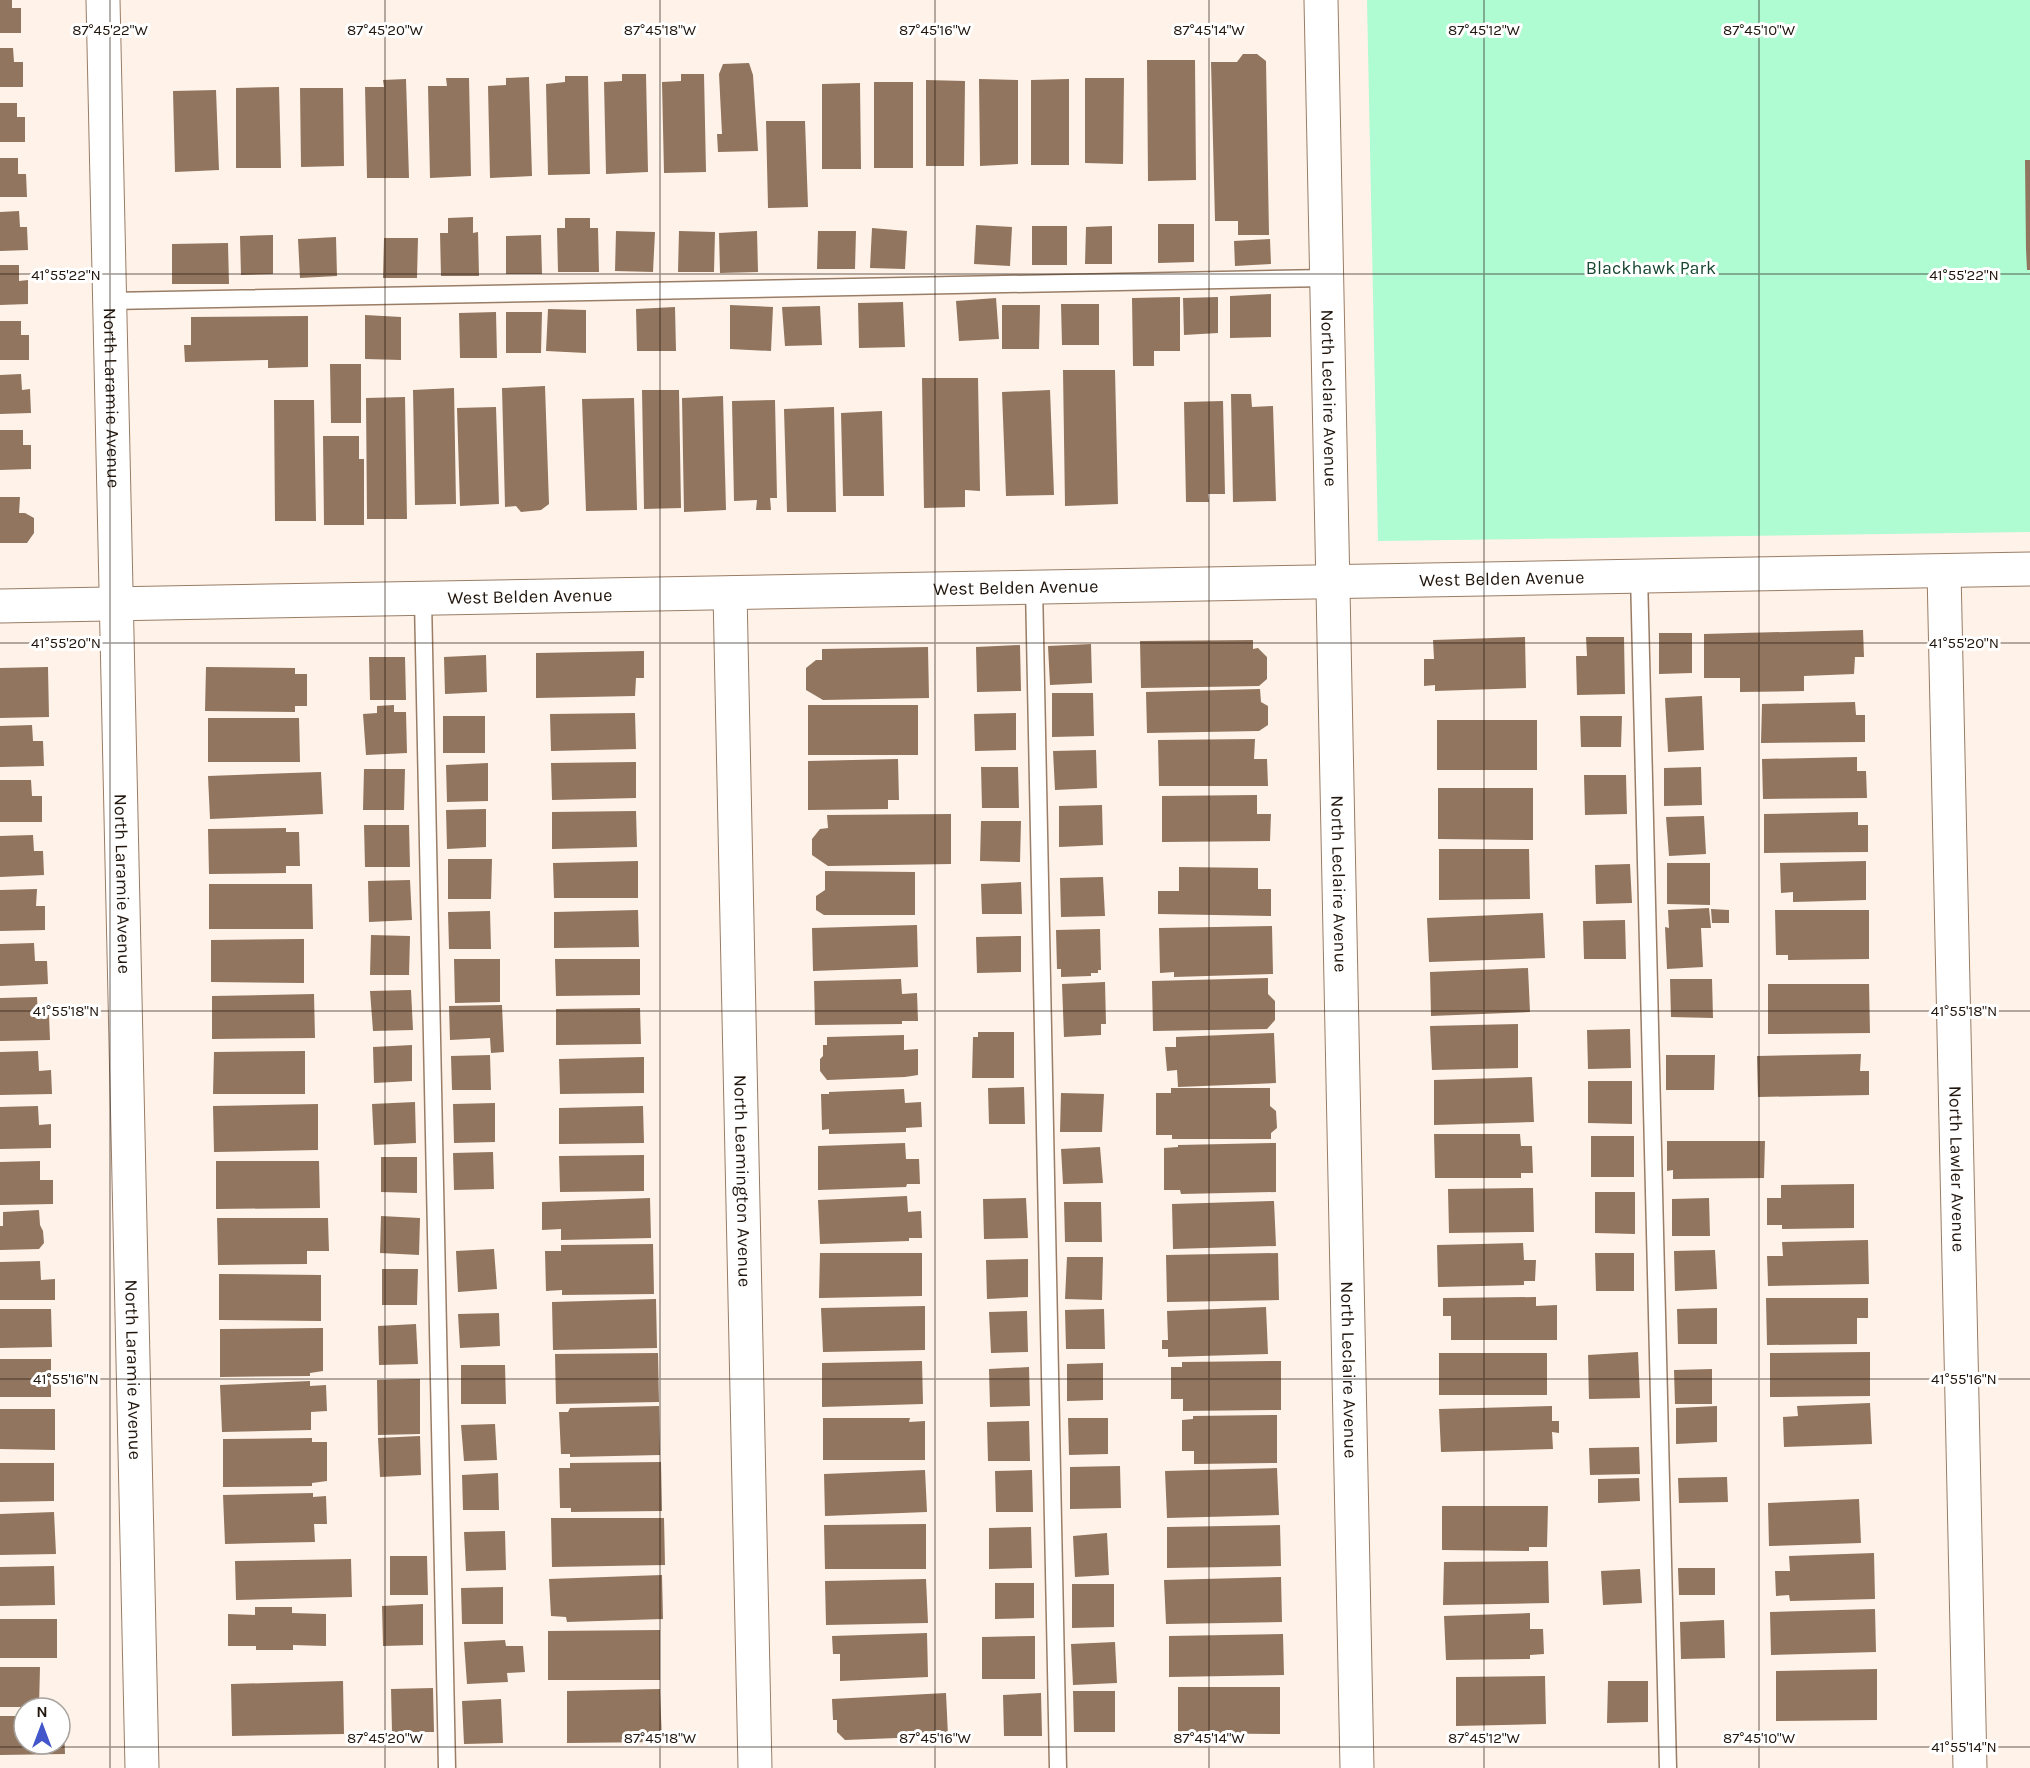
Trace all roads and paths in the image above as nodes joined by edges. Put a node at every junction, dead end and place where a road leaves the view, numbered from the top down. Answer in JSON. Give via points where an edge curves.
{"nodes":[{"id":1,"x":103,"y":0,"type":"edge"},
{"id":2,"x":1321,"y":0,"type":"edge"},
{"id":3,"x":1327,"y":278,"type":"junction"},
{"id":4,"x":110,"y":301,"type":"junction"},
{"id":5,"x":2030,"y":568,"type":"edge"},
{"id":6,"x":1944,"y":571,"type":"junction"},
{"id":7,"x":1639,"y":574,"type":"junction"},
{"id":8,"x":1333,"y":580,"type":"junction"},
{"id":9,"x":1034,"y":586,"type":"junction"},
{"id":10,"x":730,"y":593,"type":"junction"},
{"id":11,"x":423,"y":600,"type":"junction"},
{"id":12,"x":117,"y":604,"type":"junction"},
{"id":13,"x":0,"y":606,"type":"edge"},
{"id":14,"x":142,"y":1768,"type":"edge"},
{"id":15,"x":447,"y":1768,"type":"edge"},
{"id":16,"x":755,"y":1768,"type":"edge"},
{"id":17,"x":1058,"y":1768,"type":"edge"},
{"id":18,"x":1357,"y":1768,"type":"edge"},
{"id":19,"x":1668,"y":1768,"type":"edge"},
{"id":20,"x":1970,"y":1768,"type":"edge"}],
"edges":[{"from":1,"to":4,"type":"street","name":"North Laramie Avenue"},
{"from":2,"to":3,"type":"street","name":"North Leclaire Avenue"},
{"from":3,"to":4,"type":"lane"},
{"from":3,"to":8,"type":"street","name":"North Leclaire Avenue"},
{"from":4,"to":12,"type":"street","name":"North Laramie Avenue"},
{"from":5,"to":6,"type":"street","name":"West Belden Avenue"},
{"from":6,"to":7,"type":"street","name":"West Belden Avenue"},
{"from":6,"to":20,"type":"street","name":"North Lawler Avenue"},
{"from":7,"to":8,"type":"street","name":"West Belden Avenue"},
{"from":7,"to":19,"type":"lane"},
{"from":8,"to":9,"type":"street","name":"West Belden Avenue"},
{"from":8,"to":18,"type":"street","name":"North Leclaire Avenue"},
{"from":9,"to":10,"type":"street","name":"West Belden Avenue"},
{"from":9,"to":17,"type":"lane"},
{"from":10,"to":11,"type":"street","name":"West Belden Avenue"},
{"from":10,"to":16,"type":"street","name":"North Leamington Avenue"},
{"from":11,"to":12,"type":"street","name":"West Belden Avenue"},
{"from":11,"to":15,"type":"lane"},
{"from":12,"to":13,"type":"street","name":"West Belden Avenue"},
{"from":12,"to":14,"type":"street","name":"North Laramie Avenue"}]}
